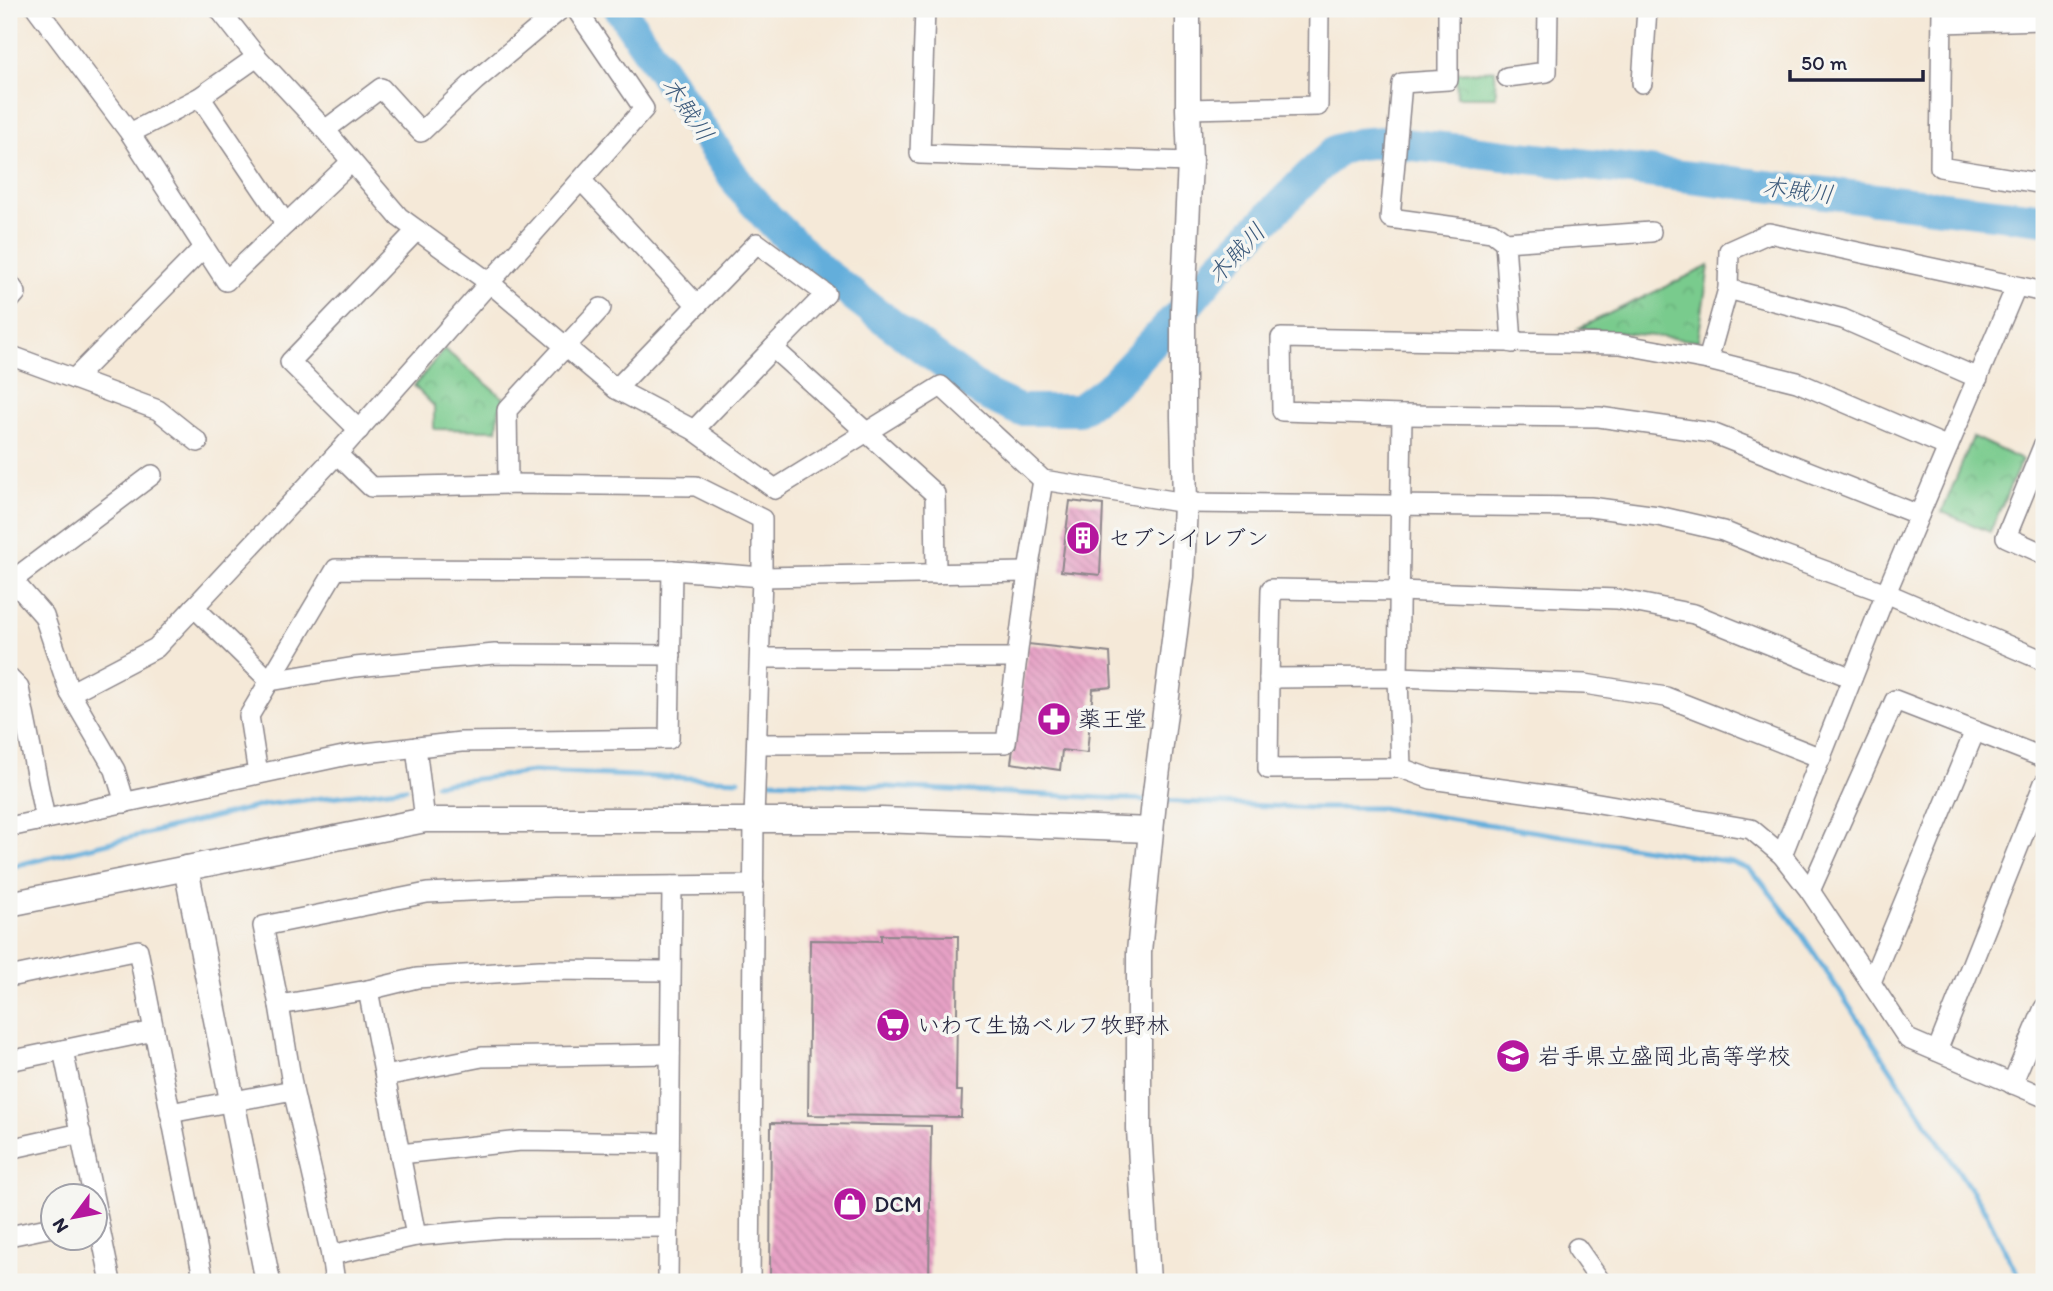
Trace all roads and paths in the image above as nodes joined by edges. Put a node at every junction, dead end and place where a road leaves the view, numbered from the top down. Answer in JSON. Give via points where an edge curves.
{"nodes":[{"id":1,"x":37,"y":9,"type":"edge"},
{"id":2,"x":219,"y":9,"type":"edge"},
{"id":3,"x":561,"y":9,"type":"edge"},
{"id":4,"x":576,"y":9,"type":"edge"},
{"id":5,"x":925,"y":9,"type":"edge"},
{"id":6,"x":1188,"y":9,"type":"edge"},
{"id":7,"x":1319,"y":9,"type":"edge"},
{"id":8,"x":1448,"y":9,"type":"edge"},
{"id":9,"x":1548,"y":9,"type":"edge"},
{"id":10,"x":1647,"y":9,"type":"edge"},
{"id":11,"x":1942,"y":16,"type":"edge"},
{"id":12,"x":2044,"y":20,"type":"edge"},
{"id":13,"x":257,"y":57,"type":"junction"},
{"id":14,"x":1507,"y":77,"type":"dead end"},
{"id":15,"x":1642,"y":83,"type":"dead end"},
{"id":16,"x":200,"y":97,"type":"junction"},
{"id":17,"x":1188,"y":109,"type":"junction"},
{"id":18,"x":325,"y":130,"type":"junction"},
{"id":19,"x":130,"y":133,"type":"junction"},
{"id":20,"x":1190,"y":162,"type":"junction"},
{"id":21,"x":351,"y":163,"type":"junction"},
{"id":22,"x":581,"y":180,"type":"junction"},
{"id":23,"x":2044,"y":184,"type":"edge"},
{"id":24,"x":286,"y":224,"type":"junction"},
{"id":25,"x":417,"y":230,"type":"junction"},
{"id":26,"x":1651,"y":232,"type":"dead end"},
{"id":27,"x":1505,"y":242,"type":"junction"},
{"id":28,"x":204,"y":248,"type":"junction"},
{"id":29,"x":490,"y":283,"type":"junction"},
{"id":30,"x":9,"y":284,"type":"edge"},
{"id":31,"x":2016,"y":287,"type":"junction"},
{"id":32,"x":1728,"y":289,"type":"junction"},
{"id":33,"x":2044,"y":292,"type":"edge"},
{"id":34,"x":9,"y":301,"type":"edge"},
{"id":35,"x":697,"y":305,"type":"junction"},
{"id":36,"x":601,"y":308,"type":"dead end"},
{"id":37,"x":1512,"y":344,"type":"junction"},
{"id":38,"x":564,"y":346,"type":"junction"},
{"id":39,"x":773,"y":348,"type":"junction"},
{"id":40,"x":9,"y":355,"type":"edge"},
{"id":41,"x":1708,"y":360,"type":"junction"},
{"id":42,"x":1978,"y":377,"type":"junction"},
{"id":43,"x":74,"y":379,"type":"junction"},
{"id":44,"x":616,"y":388,"type":"junction"},
{"id":45,"x":1402,"y":415,"type":"junction"},
{"id":46,"x":359,"y":430,"type":"junction"},
{"id":47,"x":694,"y":430,"type":"junction"},
{"id":48,"x":866,"y":433,"type":"junction"},
{"id":49,"x":198,"y":442,"type":"dead end"},
{"id":50,"x":1948,"y":447,"type":"junction"},
{"id":51,"x":2044,"y":448,"type":"edge"},
{"id":52,"x":337,"y":454,"type":"junction"},
{"id":53,"x":152,"y":475,"type":"dead end"},
{"id":54,"x":1043,"y":480,"type":"junction"},
{"id":55,"x":508,"y":484,"type":"junction"},
{"id":56,"x":1185,"y":503,"type":"junction"},
{"id":57,"x":1400,"y":504,"type":"junction"},
{"id":58,"x":1919,"y":515,"type":"junction"},
{"id":59,"x":2044,"y":554,"type":"edge"},
{"id":60,"x":673,"y":570,"type":"junction"},
{"id":61,"x":1028,"y":572,"type":"junction"},
{"id":62,"x":936,"y":574,"type":"junction"},
{"id":63,"x":762,"y":577,"type":"junction"},
{"id":64,"x":11,"y":578,"type":"edge"},
{"id":65,"x":1398,"y":591,"type":"junction"},
{"id":66,"x":1886,"y":593,"type":"junction"},
{"id":67,"x":194,"y":607,"type":"junction"},
{"id":68,"x":671,"y":655,"type":"junction"},
{"id":69,"x":760,"y":658,"type":"junction"},
{"id":70,"x":1017,"y":658,"type":"junction"},
{"id":71,"x":2044,"y":661,"type":"edge"},
{"id":72,"x":1398,"y":677,"type":"junction"},
{"id":73,"x":9,"y":678,"type":"edge"},
{"id":74,"x":1269,"y":678,"type":"junction"},
{"id":75,"x":1852,"y":678,"type":"junction"},
{"id":76,"x":270,"y":681,"type":"junction"},
{"id":77,"x":70,"y":693,"type":"junction"},
{"id":78,"x":1975,"y":731,"type":"junction"},
{"id":79,"x":757,"y":744,"type":"junction"},
{"id":80,"x":416,"y":747,"type":"junction"},
{"id":81,"x":1821,"y":758,"type":"junction"},
{"id":82,"x":2044,"y":758,"type":"edge"},
{"id":83,"x":1401,"y":768,"type":"junction"},
{"id":84,"x":258,"y":774,"type":"junction"},
{"id":85,"x":2044,"y":783,"type":"edge"},
{"id":86,"x":125,"y":803,"type":"junction"},
{"id":87,"x":45,"y":819,"type":"junction"},
{"id":88,"x":754,"y":819,"type":"junction"},
{"id":89,"x":425,"y":820,"type":"junction"},
{"id":90,"x":9,"y":827,"type":"edge"},
{"id":91,"x":1151,"y":830,"type":"junction"},
{"id":92,"x":1782,"y":855,"type":"junction"},
{"id":93,"x":186,"y":868,"type":"junction"},
{"id":94,"x":754,"y":885,"type":"junction"},
{"id":95,"x":672,"y":886,"type":"junction"},
{"id":96,"x":1810,"y":891,"type":"junction"},
{"id":97,"x":9,"y":904,"type":"edge"},
{"id":98,"x":665,"y":971,"type":"dead end"},
{"id":99,"x":9,"y":977,"type":"edge"},
{"id":100,"x":1871,"y":982,"type":"junction"},
{"id":101,"x":368,"y":990,"type":"junction"},
{"id":102,"x":279,"y":1005,"type":"junction"},
{"id":103,"x":2044,"y":1008,"type":"edge"},
{"id":104,"x":154,"y":1031,"type":"junction"},
{"id":105,"x":63,"y":1050,"type":"junction"},
{"id":106,"x":1937,"y":1051,"type":"junction"},
{"id":107,"x":670,"y":1054,"type":"junction"},
{"id":108,"x":9,"y":1061,"type":"edge"},
{"id":109,"x":385,"y":1076,"type":"junction"},
{"id":110,"x":2012,"y":1084,"type":"junction"},
{"id":111,"x":293,"y":1090,"type":"junction"},
{"id":112,"x":2044,"y":1097,"type":"edge"},
{"id":113,"x":232,"y":1102,"type":"junction"},
{"id":114,"x":170,"y":1113,"type":"junction"},
{"id":115,"x":81,"y":1133,"type":"junction"},
{"id":116,"x":669,"y":1143,"type":"junction"},
{"id":117,"x":9,"y":1149,"type":"edge"},
{"id":118,"x":400,"y":1154,"type":"junction"},
{"id":119,"x":90,"y":1182,"type":"edge"},
{"id":120,"x":668,"y":1227,"type":"junction"},
{"id":121,"x":38,"y":1230,"type":"edge"},
{"id":122,"x":9,"y":1236,"type":"edge"},
{"id":123,"x":416,"y":1236,"type":"junction"},
{"id":124,"x":1577,"y":1248,"type":"dead end"},
{"id":125,"x":105,"y":1252,"type":"edge"},
{"id":126,"x":331,"y":1255,"type":"junction"},
{"id":127,"x":111,"y":1282,"type":"edge"},
{"id":128,"x":204,"y":1282,"type":"edge"},
{"id":129,"x":268,"y":1282,"type":"edge"},
{"id":130,"x":335,"y":1282,"type":"edge"},
{"id":131,"x":668,"y":1282,"type":"edge"},
{"id":132,"x":751,"y":1282,"type":"edge"},
{"id":133,"x":1148,"y":1282,"type":"edge"},
{"id":134,"x":1601,"y":1282,"type":"edge"}],
"edges":[{"from":1,"to":19,"type":"street"},
{"from":2,"to":13,"type":"street"},
{"from":3,"to":18,"type":"street","via":[[421,132],[381,88]]},
{"from":4,"to":22,"type":"street","via":[[644,109]]},
{"from":5,"to":20,"type":"street","via":[[920,154]]},
{"from":6,"to":17,"type":"street"},
{"from":7,"to":17,"type":"street","via":[[1318,106]]},
{"from":8,"to":27,"type":"street","via":[[1448,80],[1402,83],[1390,218],[1492,232]]},
{"from":9,"to":14,"type":"street","via":[[1547,72]]},
{"from":10,"to":15,"type":"street"},
{"from":11,"to":12,"type":"street"},
{"from":11,"to":23,"type":"street","via":[[1940,167]]},
{"from":13,"to":16,"type":"street"},
{"from":13,"to":18,"type":"street"},
{"from":16,"to":19,"type":"street"},
{"from":16,"to":24,"type":"street"},
{"from":17,"to":20,"type":"street"},
{"from":18,"to":21,"type":"street"},
{"from":19,"to":28,"type":"street"},
{"from":20,"to":56,"type":"street","via":[[1183,310]]},
{"from":21,"to":24,"type":"street"},
{"from":21,"to":25,"type":"street","via":[[399,217]]},
{"from":22,"to":29,"type":"street"},
{"from":22,"to":35,"type":"street"},
{"from":24,"to":28,"type":"street","via":[[226,281]]},
{"from":25,"to":29,"type":"street"},
{"from":25,"to":46,"type":"street","via":[[290,362]]},
{"from":26,"to":27,"type":"street"},
{"from":27,"to":37,"type":"street"},
{"from":28,"to":43,"type":"street"},
{"from":29,"to":38,"type":"street"},
{"from":29,"to":46,"type":"street"},
{"from":30,"to":34,"type":"street","via":[[16,293]]},
{"from":31,"to":32,"type":"street","via":[[1769,233],[1729,251]]},
{"from":31,"to":33,"type":"street"},
{"from":31,"to":42,"type":"street"},
{"from":32,"to":41,"type":"street"},
{"from":32,"to":42,"type":"street","via":[[1843,319]]},
{"from":35,"to":39,"type":"street","via":[[757,243],[826,294]]},
{"from":35,"to":44,"type":"street"},
{"from":36,"to":38,"type":"street"},
{"from":37,"to":41,"type":"street","via":[[1620,344]]},
{"from":37,"to":45,"type":"street","via":[[1281,338],[1282,411]]},
{"from":38,"to":44,"type":"street"},
{"from":38,"to":55,"type":"street","via":[[507,410]]},
{"from":39,"to":47,"type":"street"},
{"from":39,"to":48,"type":"street"},
{"from":40,"to":43,"type":"street"},
{"from":41,"to":50,"type":"street","via":[[1797,382]]},
{"from":42,"to":50,"type":"street"},
{"from":43,"to":49,"type":"street","via":[[158,410]]},
{"from":44,"to":47,"type":"street"},
{"from":45,"to":57,"type":"street"},
{"from":45,"to":58,"type":"street","via":[[1599,418],[1712,433]]},
{"from":46,"to":52,"type":"street"},
{"from":47,"to":48,"type":"street","via":[[775,489]]},
{"from":48,"to":54,"type":"street","via":[[941,386]]},
{"from":48,"to":62,"type":"street","via":[[936,494]]},
{"from":50,"to":58,"type":"street"},
{"from":51,"to":59,"type":"street","via":[[2006,537]]},
{"from":52,"to":55,"type":"street","via":[[371,487]]},
{"from":52,"to":67,"type":"street"},
{"from":53,"to":64,"type":"street"},
{"from":54,"to":56,"type":"street"},
{"from":54,"to":61,"type":"street"},
{"from":55,"to":63,"type":"street","via":[[696,486],[762,519]]},
{"from":56,"to":57,"type":"street"},
{"from":56,"to":91,"type":"street","via":[[1182,576]]},
{"from":57,"to":65,"type":"street"},
{"from":57,"to":66,"type":"street","via":[[1590,508],[1658,516],[1723,531]]},
{"from":58,"to":66,"type":"street"},
{"from":60,"to":63,"type":"street"},
{"from":60,"to":68,"type":"street"},
{"from":60,"to":76,"type":"street","via":[[336,569]]},
{"from":61,"to":62,"type":"street"},
{"from":61,"to":70,"type":"street"},
{"from":62,"to":63,"type":"street"},
{"from":63,"to":69,"type":"street"},
{"from":64,"to":77,"type":"street","via":[[44,616]]},
{"from":65,"to":72,"type":"street"},
{"from":65,"to":74,"type":"street","via":[[1271,589]]},
{"from":65,"to":75,"type":"street","via":[[1617,599],[1694,614]]},
{"from":66,"to":71,"type":"street"},
{"from":66,"to":75,"type":"street"},
{"from":67,"to":76,"type":"street"},
{"from":67,"to":77,"type":"street","via":[[156,648]]},
{"from":68,"to":76,"type":"street","via":[[495,654],[355,667]]},
{"from":68,"to":80,"type":"street","via":[[669,739],[461,742]]},
{"from":69,"to":70,"type":"street"},
{"from":69,"to":79,"type":"street"},
{"from":70,"to":79,"type":"street","via":[[1006,743]]},
{"from":72,"to":74,"type":"street"},
{"from":72,"to":81,"type":"street","via":[[1585,684],[1665,696]]},
{"from":72,"to":83,"type":"street"},
{"from":73,"to":87,"type":"street","via":[[19,688]]},
{"from":74,"to":83,"type":"street","via":[[1268,769]]},
{"from":75,"to":81,"type":"street"},
{"from":76,"to":84,"type":"street","via":[[249,716]]},
{"from":77,"to":86,"type":"street","via":[[115,770]]},
{"from":78,"to":82,"type":"street"},
{"from":78,"to":96,"type":"street","via":[[1895,700]]},
{"from":78,"to":100,"type":"street"},
{"from":79,"to":88,"type":"street"},
{"from":80,"to":84,"type":"street","via":[[348,755]]},
{"from":80,"to":89,"type":"street"},
{"from":81,"to":92,"type":"street"},
{"from":83,"to":92,"type":"street","via":[[1431,779],[1751,829]]},
{"from":84,"to":86,"type":"street"},
{"from":85,"to":106,"type":"street"},
{"from":86,"to":87,"type":"street"},
{"from":87,"to":90,"type":"street"},
{"from":88,"to":89,"type":"street"},
{"from":88,"to":91,"type":"street"},
{"from":88,"to":94,"type":"street"},
{"from":89,"to":93,"type":"street"},
{"from":91,"to":133,"type":"street","via":[[1139,966],[1139,1129]]},
{"from":92,"to":96,"type":"street"},
{"from":93,"to":97,"type":"street"},
{"from":93,"to":113,"type":"street"},
{"from":94,"to":95,"type":"street"},
{"from":94,"to":132,"type":"street"},
{"from":95,"to":102,"type":"street","via":[[427,893],[263,926]]},
{"from":95,"to":107,"type":"street"},
{"from":96,"to":100,"type":"street"},
{"from":98,"to":101,"type":"street","via":[[540,970],[444,976]]},
{"from":99,"to":104,"type":"street","via":[[138,950]]},
{"from":100,"to":106,"type":"street","via":[[1908,1039]]},
{"from":101,"to":102,"type":"street"},
{"from":101,"to":109,"type":"street"},
{"from":102,"to":111,"type":"street"},
{"from":103,"to":110,"type":"street"},
{"from":104,"to":105,"type":"street"},
{"from":104,"to":114,"type":"street"},
{"from":105,"to":108,"type":"street"},
{"from":105,"to":115,"type":"street"},
{"from":106,"to":110,"type":"street"},
{"from":107,"to":109,"type":"street","via":[[482,1056]]},
{"from":107,"to":116,"type":"street"},
{"from":109,"to":118,"type":"street"},
{"from":110,"to":112,"type":"street"},
{"from":111,"to":113,"type":"street"},
{"from":111,"to":126,"type":"street"},
{"from":113,"to":114,"type":"street"},
{"from":113,"to":129,"type":"street"},
{"from":114,"to":128,"type":"street"},
{"from":115,"to":117,"type":"street"},
{"from":115,"to":119,"type":"street"},
{"from":116,"to":118,"type":"street","via":[[521,1141]]},
{"from":116,"to":120,"type":"street"},
{"from":118,"to":123,"type":"street"},
{"from":120,"to":123,"type":"street","via":[[502,1228]]},
{"from":120,"to":131,"type":"street"},
{"from":121,"to":122,"type":"street"},
{"from":123,"to":126,"type":"street"},
{"from":124,"to":134,"type":"street"},
{"from":125,"to":127,"type":"street"},
{"from":126,"to":130,"type":"street"}]}
